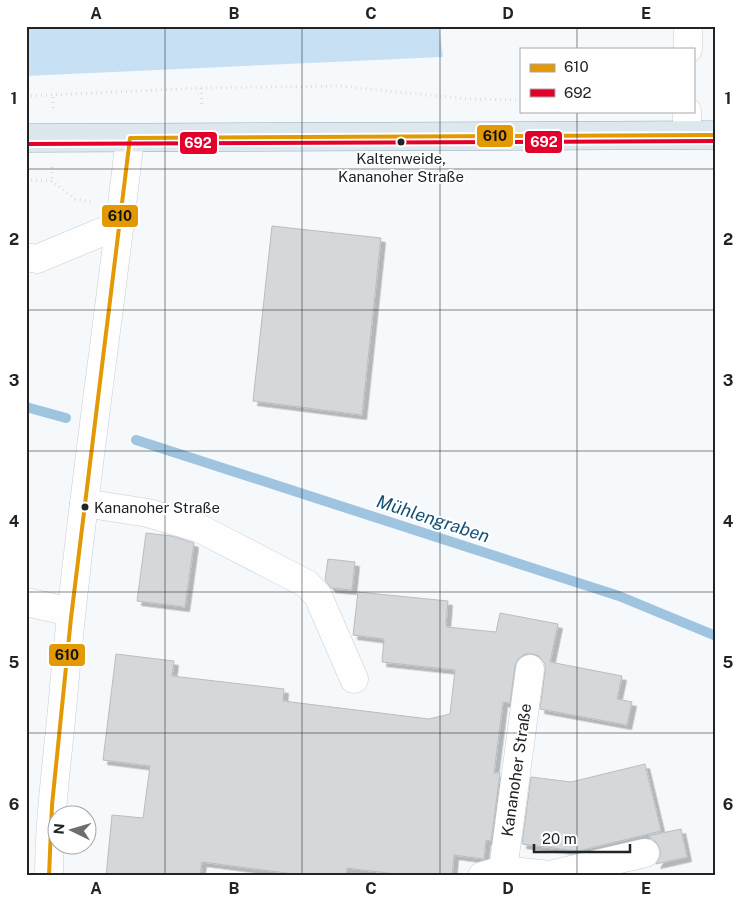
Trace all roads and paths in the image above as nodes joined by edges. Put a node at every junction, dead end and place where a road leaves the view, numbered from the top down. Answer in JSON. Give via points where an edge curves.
{"nodes":[{"id":1,"x":688,"y":26,"type":"edge"},
{"id":2,"x":688,"y":48,"type":"edge"},
{"id":3,"x":26,"y":96,"type":"edge"},
{"id":4,"x":520,"y":100,"type":"edge"},
{"id":5,"x":687,"y":123,"type":"edge"},
{"id":6,"x":716,"y":135,"type":"edge"},
{"id":7,"x":26,"y":138,"type":"edge"},
{"id":8,"x":130,"y":138,"type":"junction"},
{"id":9,"x":26,"y":180,"type":"edge"},
{"id":10,"x":121,"y":215,"type":"junction"},
{"id":11,"x":26,"y":257,"type":"edge"},
{"id":12,"x":84,"y":503,"type":"junction"},
{"id":13,"x":26,"y":602,"type":"edge"},
{"id":14,"x":72,"y":612,"type":"junction"},
{"id":15,"x":530,"y":669,"type":"dead end"},
{"id":16,"x":354,"y":679,"type":"dead end"},
{"id":17,"x":645,"y":853,"type":"dead end"},
{"id":18,"x":41,"y":868,"type":"edge"},
{"id":19,"x":493,"y":873,"type":"edge"}],
"edges":[{"from":1,"to":2,"type":"street"},
{"from":3,"to":4,"type":"path","via":[[340,86],[468,99]]},
{"from":5,"to":6,"type":"main road"},
{"from":5,"to":8,"type":"main road"},
{"from":7,"to":8,"type":"main road"},
{"from":8,"to":10,"type":"street"},
{"from":9,"to":10,"type":"path","via":[[52,181],[75,199]]},
{"from":10,"to":11,"type":"street","via":[[37,259]]},
{"from":10,"to":12,"type":"street"},
{"from":12,"to":14,"type":"street"},
{"from":12,"to":16,"type":"street","via":[[148,514],[199,528],[307,584],[318,596]]},
{"from":13,"to":14,"type":"street"},
{"from":14,"to":18,"type":"street"},
{"from":15,"to":19,"type":"street","name":"Kananoher Straße"},
{"from":17,"to":19,"type":"street","name":"Kananoher Straße","via":[[550,875]]}]}
